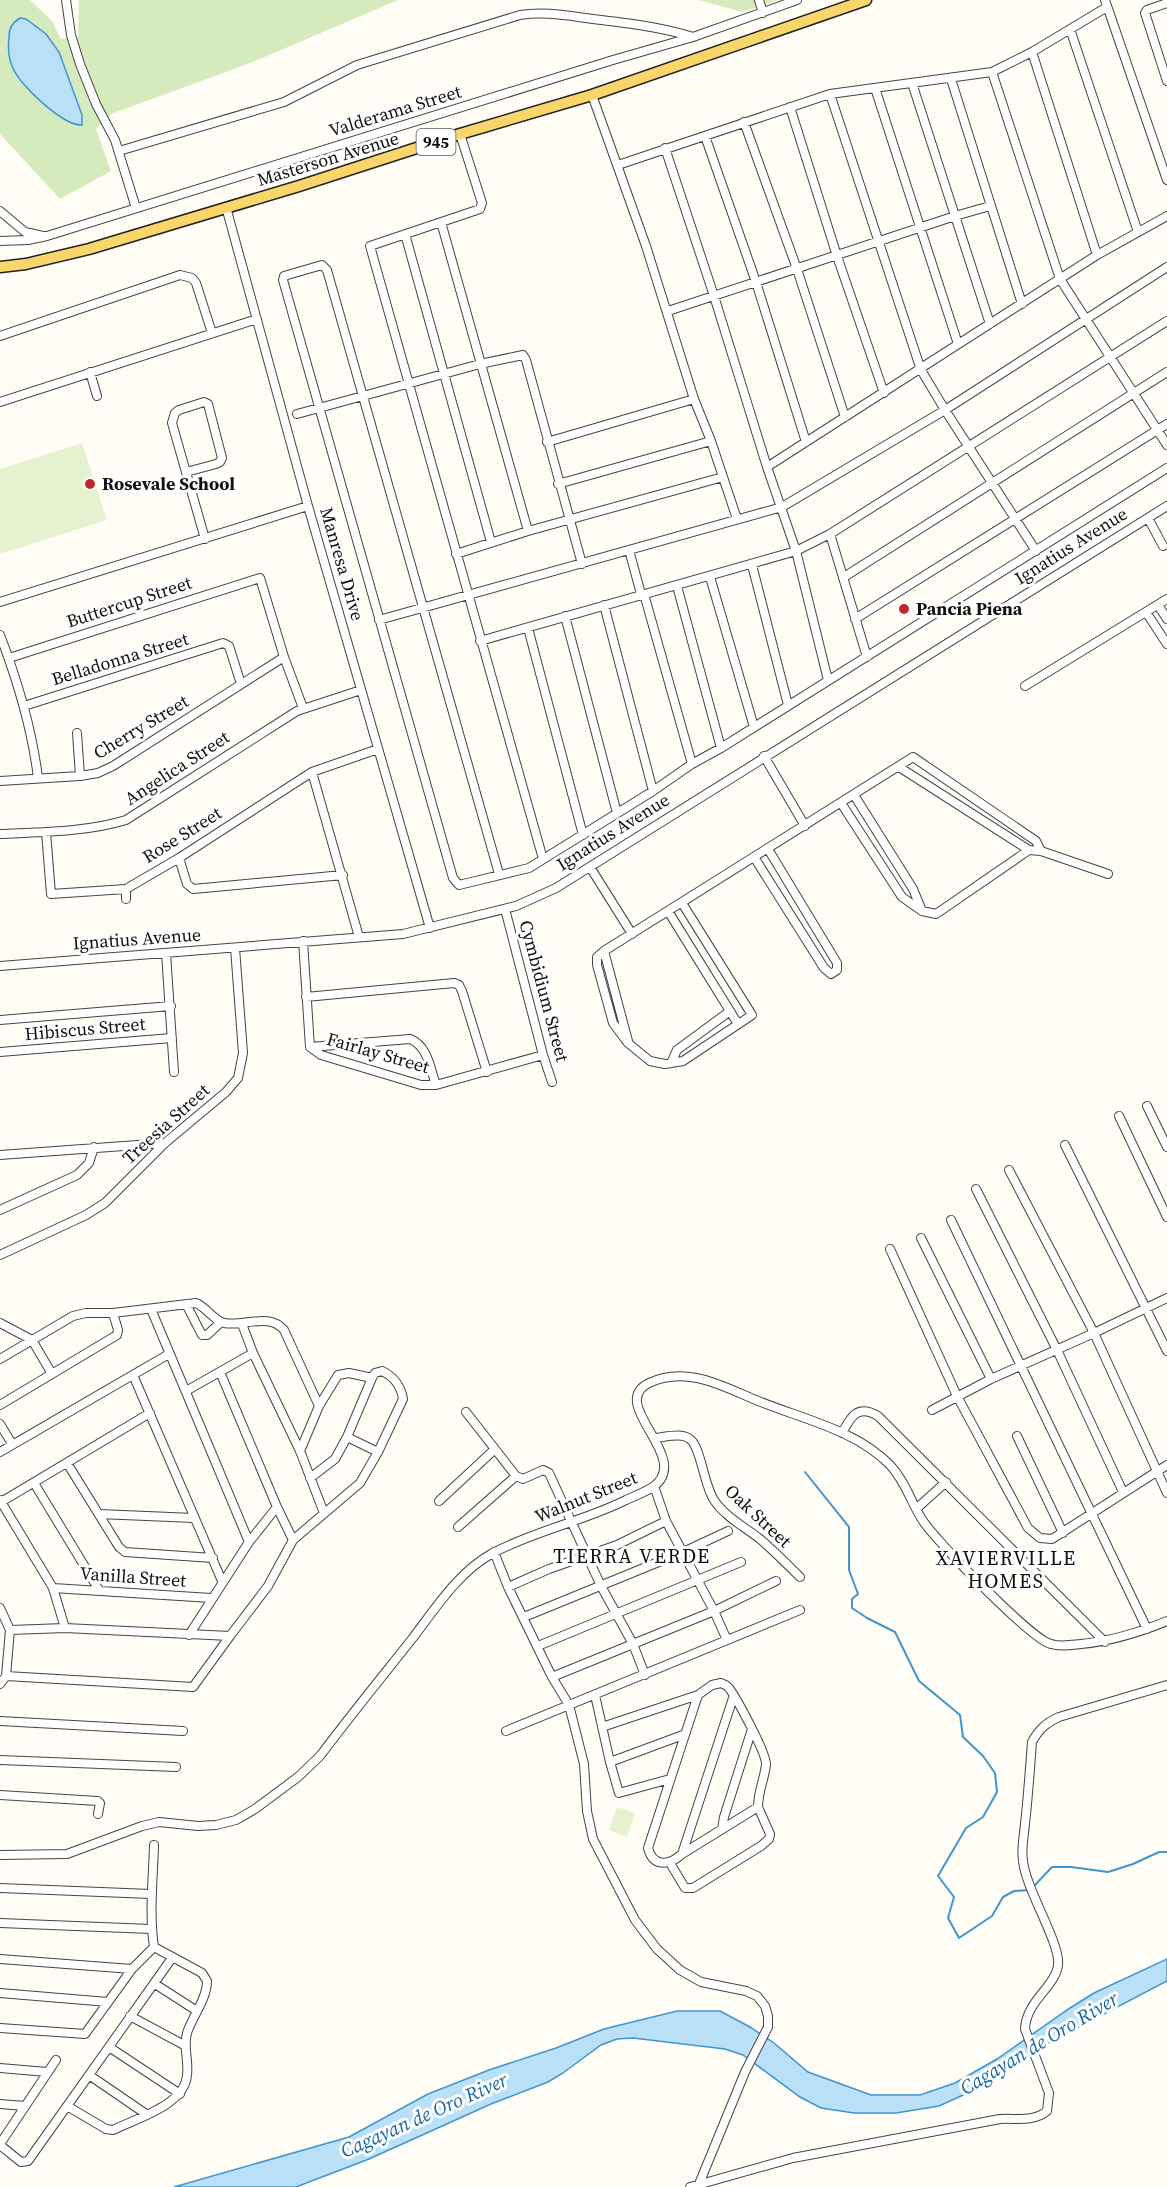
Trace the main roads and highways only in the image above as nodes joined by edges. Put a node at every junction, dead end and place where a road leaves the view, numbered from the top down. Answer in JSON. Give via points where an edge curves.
{"nodes":[{"id":1,"x":866,"y":0,"type":"edge"},
{"id":2,"x":0,"y":267,"type":"edge"}],
"edges":[{"from":1,"to":2,"type":"main road","name":"Masterson Avenue","number":"945","via":[[592,95],[49,259]]}]}
